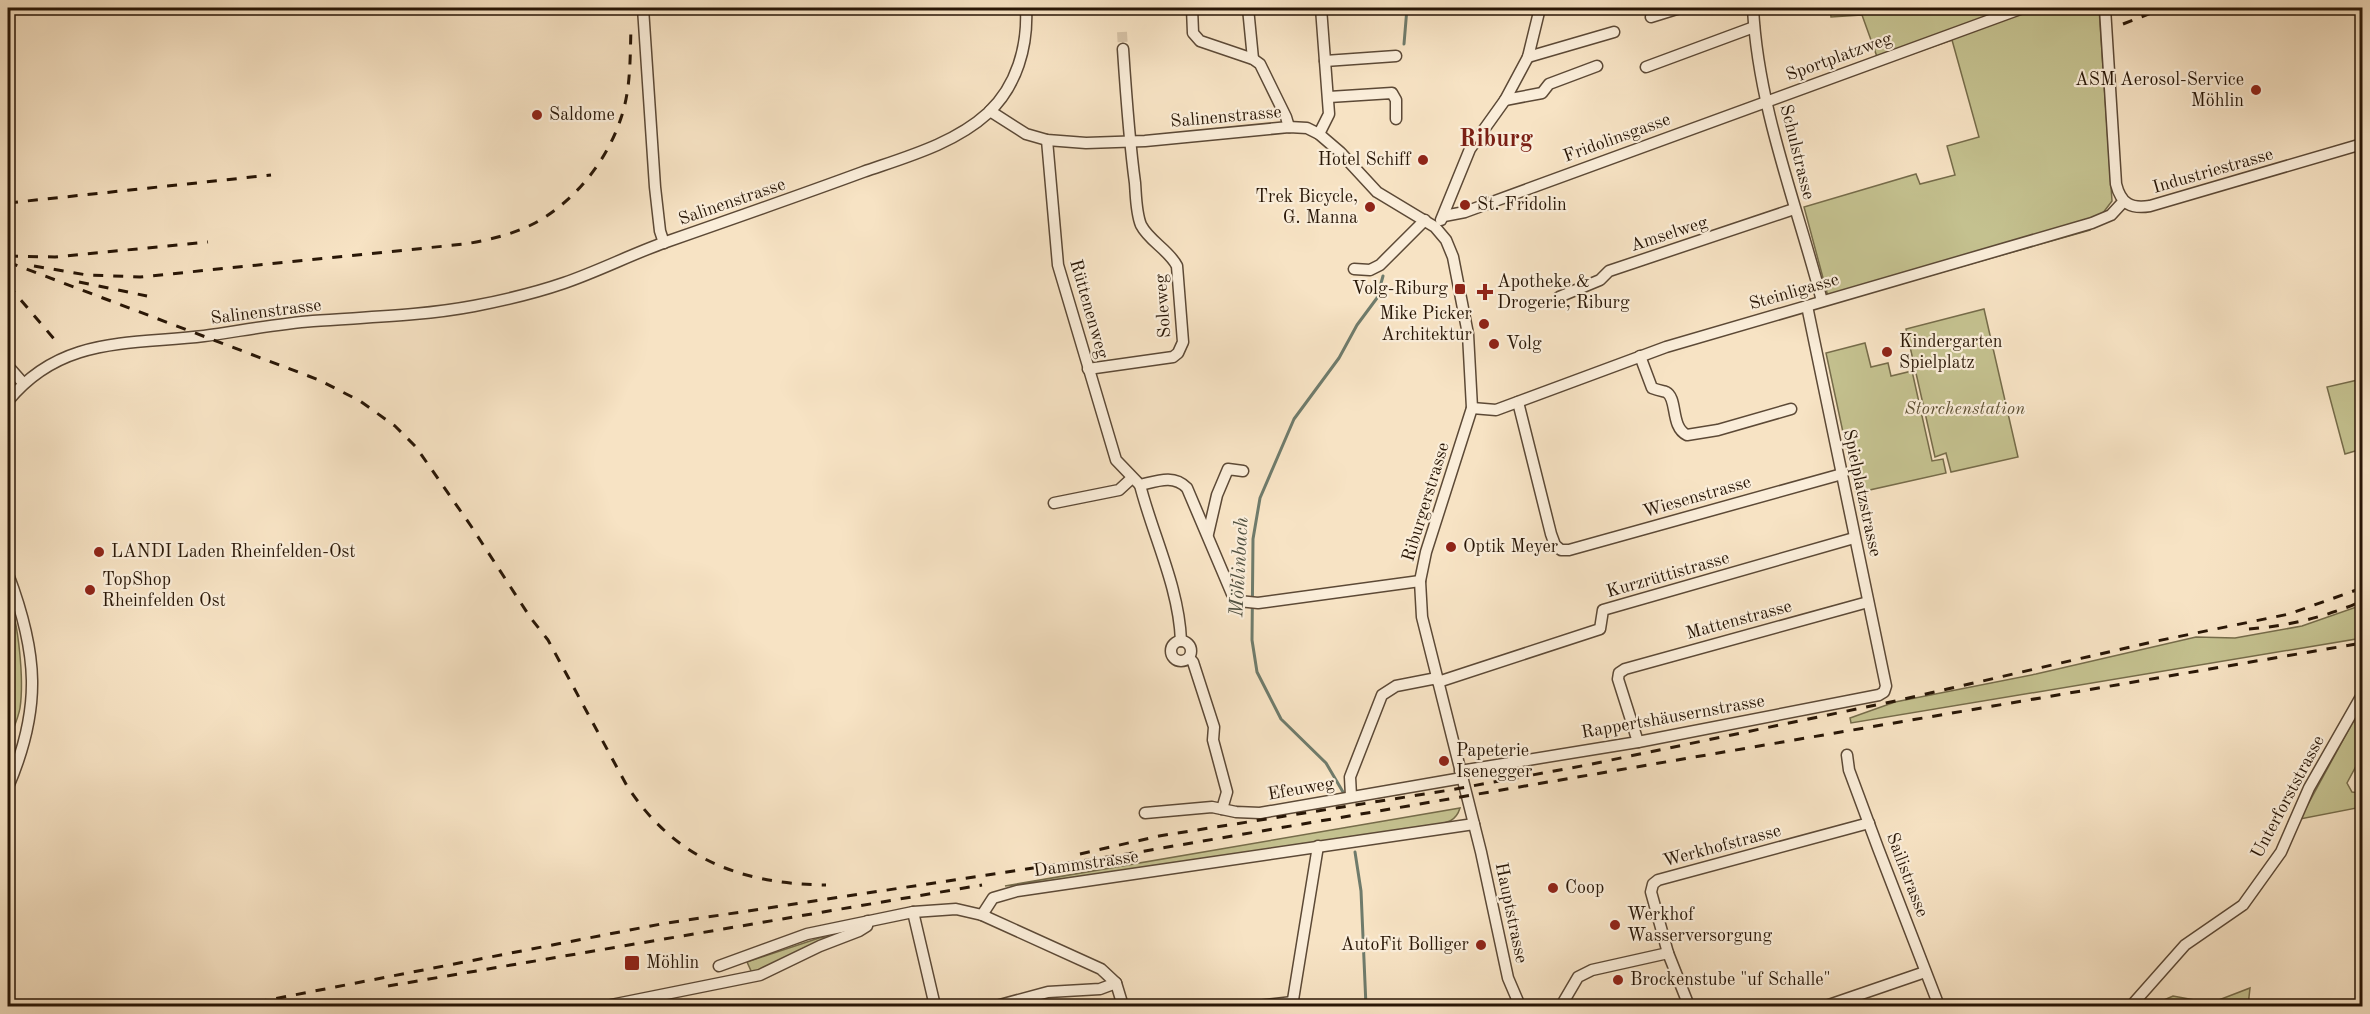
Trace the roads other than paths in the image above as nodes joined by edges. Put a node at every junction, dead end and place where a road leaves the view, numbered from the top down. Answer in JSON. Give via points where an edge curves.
{"nodes":[{"id":1,"x":644,"y":8,"type":"edge"},
{"id":2,"x":1026,"y":8,"type":"edge"},
{"id":3,"x":1192,"y":8,"type":"edge"},
{"id":4,"x":1248,"y":8,"type":"edge"},
{"id":5,"x":1321,"y":8,"type":"edge"},
{"id":6,"x":1540,"y":8,"type":"edge"},
{"id":7,"x":1680,"y":8,"type":"edge"},
{"id":8,"x":1753,"y":8,"type":"edge"},
{"id":9,"x":2023,"y":8,"type":"edge"},
{"id":10,"x":2105,"y":8,"type":"edge"},
{"id":11,"x":1651,"y":17,"type":"dead end"},
{"id":12,"x":1754,"y":27,"type":"junction"},
{"id":13,"x":1614,"y":32,"type":"dead end"},
{"id":14,"x":1123,"y":49,"type":"tunnel mouth"},
{"id":15,"x":1396,"y":56,"type":"dead end"},
{"id":16,"x":1528,"y":57,"type":"junction"},
{"id":17,"x":1252,"y":58,"type":"junction"},
{"id":18,"x":1325,"y":61,"type":"junction"},
{"id":19,"x":1597,"y":66,"type":"dead end"},
{"id":20,"x":1646,"y":67,"type":"dead end"},
{"id":21,"x":1329,"y":97,"type":"junction"},
{"id":22,"x":1505,"y":100,"type":"junction"},
{"id":23,"x":1767,"y":100,"type":"junction"},
{"id":24,"x":990,"y":111,"type":"junction"},
{"id":25,"x":1396,"y":119,"type":"dead end"},
{"id":26,"x":1289,"y":127,"type":"junction"},
{"id":27,"x":1319,"y":134,"type":"junction"},
{"id":28,"x":1047,"y":140,"type":"junction"},
{"id":29,"x":1130,"y":142,"type":"junction"},
{"id":30,"x":2362,"y":144,"type":"edge"},
{"id":31,"x":2123,"y":202,"type":"junction"},
{"id":32,"x":1794,"y":210,"type":"junction"},
{"id":33,"x":1444,"y":216,"type":"junction"},
{"id":34,"x":1425,"y":220,"type":"junction"},
{"id":35,"x":1435,"y":227,"type":"junction"},
{"id":36,"x":664,"y":243,"type":"junction"},
{"id":37,"x":1354,"y":269,"type":"dead end"},
{"id":38,"x":1559,"y":297,"type":"dead end"},
{"id":39,"x":1822,"y":301,"type":"junction"},
{"id":40,"x":1808,"y":306,"type":"junction"},
{"id":41,"x":1640,"y":356,"type":"junction"},
{"id":42,"x":8,"y":366,"type":"edge"},
{"id":43,"x":1089,"y":369,"type":"junction"},
{"id":44,"x":23,"y":383,"type":"junction"},
{"id":45,"x":8,"y":401,"type":"edge"},
{"id":46,"x":1518,"y":402,"type":"junction"},
{"id":47,"x":1472,"y":408,"type":"junction"},
{"id":48,"x":1791,"y":409,"type":"dead end"},
{"id":49,"x":1243,"y":471,"type":"dead end"},
{"id":50,"x":1842,"y":474,"type":"junction"},
{"id":51,"x":1136,"y":481,"type":"junction"},
{"id":52,"x":1054,"y":503,"type":"dead end"},
{"id":53,"x":1208,"y":534,"type":"junction"},
{"id":54,"x":1854,"y":538,"type":"junction"},
{"id":55,"x":8,"y":574,"type":"edge"},
{"id":56,"x":1420,"y":580,"type":"junction"},
{"id":57,"x":1868,"y":602,"type":"junction"},
{"id":58,"x":1181,"y":641,"type":"junction"},
{"id":59,"x":1189,"y":658,"type":"junction"},
{"id":60,"x":1437,"y":680,"type":"junction"},
{"id":61,"x":1886,"y":686,"type":"joint"},
{"id":62,"x":2362,"y":695,"type":"edge"},
{"id":63,"x":1638,"y":742,"type":"junction"},
{"id":64,"x":1847,"y":755,"type":"dead end"},
{"id":65,"x":1461,"y":774,"type":"junction"},
{"id":66,"x":8,"y":787,"type":"edge"},
{"id":67,"x":1346,"y":797,"type":"junction"},
{"id":68,"x":1222,"y":809,"type":"junction"},
{"id":69,"x":1145,"y":813,"type":"dead end"},
{"id":70,"x":1869,"y":823,"type":"junction"},
{"id":71,"x":1474,"y":824,"type":"junction"},
{"id":72,"x":1318,"y":846,"type":"junction"},
{"id":73,"x":913,"y":912,"type":"junction"},
{"id":74,"x":982,"y":915,"type":"junction"},
{"id":75,"x":868,"y":921,"type":"junction"},
{"id":76,"x":1668,"y":953,"type":"junction"},
{"id":77,"x":718,"y":966,"type":"dead end"},
{"id":78,"x":1925,"y":972,"type":"junction"},
{"id":79,"x":1116,"y":983,"type":"junction"},
{"id":80,"x":1013,"y":1004,"type":"edge"},
{"id":81,"x":1292,"y":1004,"type":"edge"},
{"id":82,"x":610,"y":1006,"type":"edge"},
{"id":83,"x":935,"y":1006,"type":"edge"},
{"id":84,"x":996,"y":1006,"type":"edge"},
{"id":85,"x":1123,"y":1006,"type":"edge"},
{"id":86,"x":1258,"y":1006,"type":"edge"},
{"id":87,"x":1520,"y":1006,"type":"edge"},
{"id":88,"x":1561,"y":1006,"type":"edge"},
{"id":89,"x":1689,"y":1006,"type":"edge"},
{"id":90,"x":1826,"y":1006,"type":"edge"},
{"id":91,"x":1939,"y":1006,"type":"edge"},
{"id":92,"x":2131,"y":1006,"type":"edge"}],
"edges":[{"from":1,"to":36,"type":"street","via":[[655,187]]},
{"from":2,"to":24,"type":"street","via":[[1021,59],[1007,89]]},
{"from":3,"to":17,"type":"street","via":[[1193,33],[1200,41]]},
{"from":4,"to":17,"type":"street"},
{"from":5,"to":18,"type":"street"},
{"from":6,"to":16,"type":"street"},
{"from":7,"to":11,"type":"street"},
{"from":8,"to":12,"type":"street","name":"Schulstrasse"},
{"from":9,"to":23,"type":"street","name":"Sportplatzweg"},
{"from":10,"to":31,"type":"street","via":[[2116,184]]},
{"from":12,"to":20,"type":"street"},
{"from":12,"to":23,"type":"street","name":"Schulstrasse"},
{"from":13,"to":16,"type":"street"},
{"from":14,"to":29,"type":"street","name":"Soleweg"},
{"from":15,"to":18,"type":"street"},
{"from":16,"to":22,"type":"street"},
{"from":17,"to":26,"type":"street","via":[[1264,70]]},
{"from":18,"to":21,"type":"street"},
{"from":19,"to":22,"type":"street","via":[[1549,84],[1542,93]]},
{"from":21,"to":25,"type":"street","via":[[1392,93]]},
{"from":21,"to":27,"type":"street","via":[[1328,120]]},
{"from":22,"to":33,"type":"street","via":[[1470,149]]},
{"from":23,"to":32,"type":"street","name":"Schulstrasse"},
{"from":23,"to":33,"type":"street","name":"Fridolinsgasse","via":[[1465,212]]},
{"from":24,"to":28,"type":"street","name":"Salinenstrasse","via":[[1026,134]]},
{"from":24,"to":36,"type":"street","name":"Salinenstrasse","via":[[952,138]]},
{"from":26,"to":27,"type":"street","name":"Salinenstrasse","via":[[1307,128]]},
{"from":26,"to":29,"type":"street","name":"Salinenstrasse"},
{"from":27,"to":34,"type":"street","name":"Salinenstrasse","via":[[1377,192]]},
{"from":28,"to":29,"type":"street","name":"Salinenstrasse"},
{"from":28,"to":43,"type":"street","name":"Rüttenenweg","via":[[1058,265]]},
{"from":29,"to":43,"type":"street","name":"Soleweg","via":[[1141,224],[1178,266],[1183,342],[1173,357]]},
{"from":30,"to":31,"type":"street","name":"Industriestrasse","via":[[2150,206],[2138,208]]},
{"from":31,"to":39,"type":"street","name":"Steinligasse","via":[[2111,215],[2092,223]]},
{"from":32,"to":38,"type":"street","name":"Amselweg","via":[[1609,271],[1600,280]]},
{"from":32,"to":39,"type":"street","name":"Schulstrasse"},
{"from":33,"to":35,"type":"street"},
{"from":34,"to":35,"type":"street","name":"Salinenstrasse"},
{"from":34,"to":37,"type":"street","via":[[1380,265],[1370,270]]},
{"from":35,"to":47,"type":"street","name":"Riburgerstrasse","via":[[1450,248],[1460,289],[1468,334]]},
{"from":36,"to":44,"type":"street","name":"Salinenstrasse","via":[[566,283],[472,307],[111,344],[53,362]]},
{"from":39,"to":40,"type":"street","name":"Steinligasse"},
{"from":40,"to":41,"type":"street","name":"Steinligasse"},
{"from":40,"to":50,"type":"street","name":"Spielplatzstrasse"},
{"from":41,"to":46,"type":"street","name":"Steinligasse"},
{"from":41,"to":48,"type":"street","via":[[1652,388],[1670,396],[1678,427],[1687,435]]},
{"from":42,"to":44,"type":"street"},
{"from":43,"to":51,"type":"street","name":"Rüttenenweg","via":[[1116,460]]},
{"from":44,"to":45,"type":"street","name":"Salinenstrasse"},
{"from":46,"to":47,"type":"street","name":"Steinligasse","via":[[1496,410]]},
{"from":46,"to":50,"type":"street","name":"Wiesenstrasse","via":[[1551,534],[1560,550]]},
{"from":47,"to":56,"type":"street","name":"Riburgerstrasse"},
{"from":49,"to":53,"type":"street","via":[[1228,469]]},
{"from":50,"to":54,"type":"street","name":"Spielplatzstrasse"},
{"from":51,"to":52,"type":"street","via":[[1119,490]]},
{"from":51,"to":53,"type":"street","via":[[1168,479],[1183,483]]},
{"from":51,"to":58,"type":"street","name":"Rüttenenweg","via":[[1170,584]]},
{"from":53,"to":56,"type":"street","via":[[1232,594],[1239,601],[1254,603]]},
{"from":54,"to":57,"type":"street","name":"Spielplatzstrasse"},
{"from":54,"to":60,"type":"street","name":"Kurzrüttistrasse","via":[[1603,610],[1600,629]]},
{"from":55,"to":66,"type":"street","via":[[28,638],[33,674],[27,728]]},
{"from":56,"to":60,"type":"street","name":"Riburgerstrasse","via":[[1422,617]]},
{"from":57,"to":61,"type":"street","name":"Spielplatzstrasse"},
{"from":57,"to":63,"type":"street","name":"Mattenstrasse","via":[[1624,669],[1618,679]]},
{"from":58,"to":59,"type":"street","via":[[1191,649]]},
{"from":58,"to":59,"type":"street","via":[[1171,647],[1171,654],[1180,662]]},
{"from":59,"to":68,"type":"street","via":[[1214,727],[1213,740],[1227,792]]},
{"from":60,"to":65,"type":"street","name":"Riburgerstrasse"},
{"from":60,"to":67,"type":"street","via":[[1396,686],[1382,695]]},
{"from":61,"to":63,"type":"street","name":"Rappertshäusernstrasse","via":[[1880,695]]},
{"from":62,"to":92,"type":"street","name":"Unterforststrasse","via":[[2309,788],[2281,852],[2243,905],[2185,945]]},
{"from":63,"to":65,"type":"street","name":"Rappertshäusernstrasse"},
{"from":64,"to":70,"type":"street","name":"Sailistrasse"},
{"from":65,"to":67,"type":"street","name":"Efeuweg"},
{"from":65,"to":71,"type":"street","name":"Riburgerstrasse"},
{"from":67,"to":68,"type":"street","name":"Efeuweg","via":[[1260,813]]},
{"from":68,"to":69,"type":"street","name":"Efeuweg"},
{"from":70,"to":76,"type":"street","name":"Werkhofstrasse","via":[[1658,880],[1651,892]]},
{"from":70,"to":78,"type":"street","name":"Sailistrasse"},
{"from":71,"to":72,"type":"street","name":"Dammstrasse"},
{"from":71,"to":87,"type":"street","name":"Hauptstrasse","via":[[1508,978]]},
{"from":72,"to":74,"type":"street","name":"Dammstrasse","via":[[1017,891],[993,898]]},
{"from":72,"to":81,"type":"street"},
{"from":73,"to":74,"type":"street","via":[[956,909]]},
{"from":73,"to":75,"type":"street"},
{"from":73,"to":83,"type":"street"},
{"from":74,"to":79,"type":"street","via":[[1095,966]]},
{"from":75,"to":77,"type":"street","via":[[807,934]]},
{"from":75,"to":82,"type":"street","via":[[859,931],[760,975]]},
{"from":76,"to":88,"type":"street","via":[[1592,970],[1578,977]]},
{"from":76,"to":89,"type":"street","name":"Werkhofstrasse"},
{"from":78,"to":90,"type":"street"},
{"from":78,"to":91,"type":"street","name":"Sailistrasse"},
{"from":79,"to":80,"type":"street","via":[[1048,992]]},
{"from":79,"to":85,"type":"street"},
{"from":80,"to":84,"type":"street"},
{"from":81,"to":86,"type":"street"}]}
